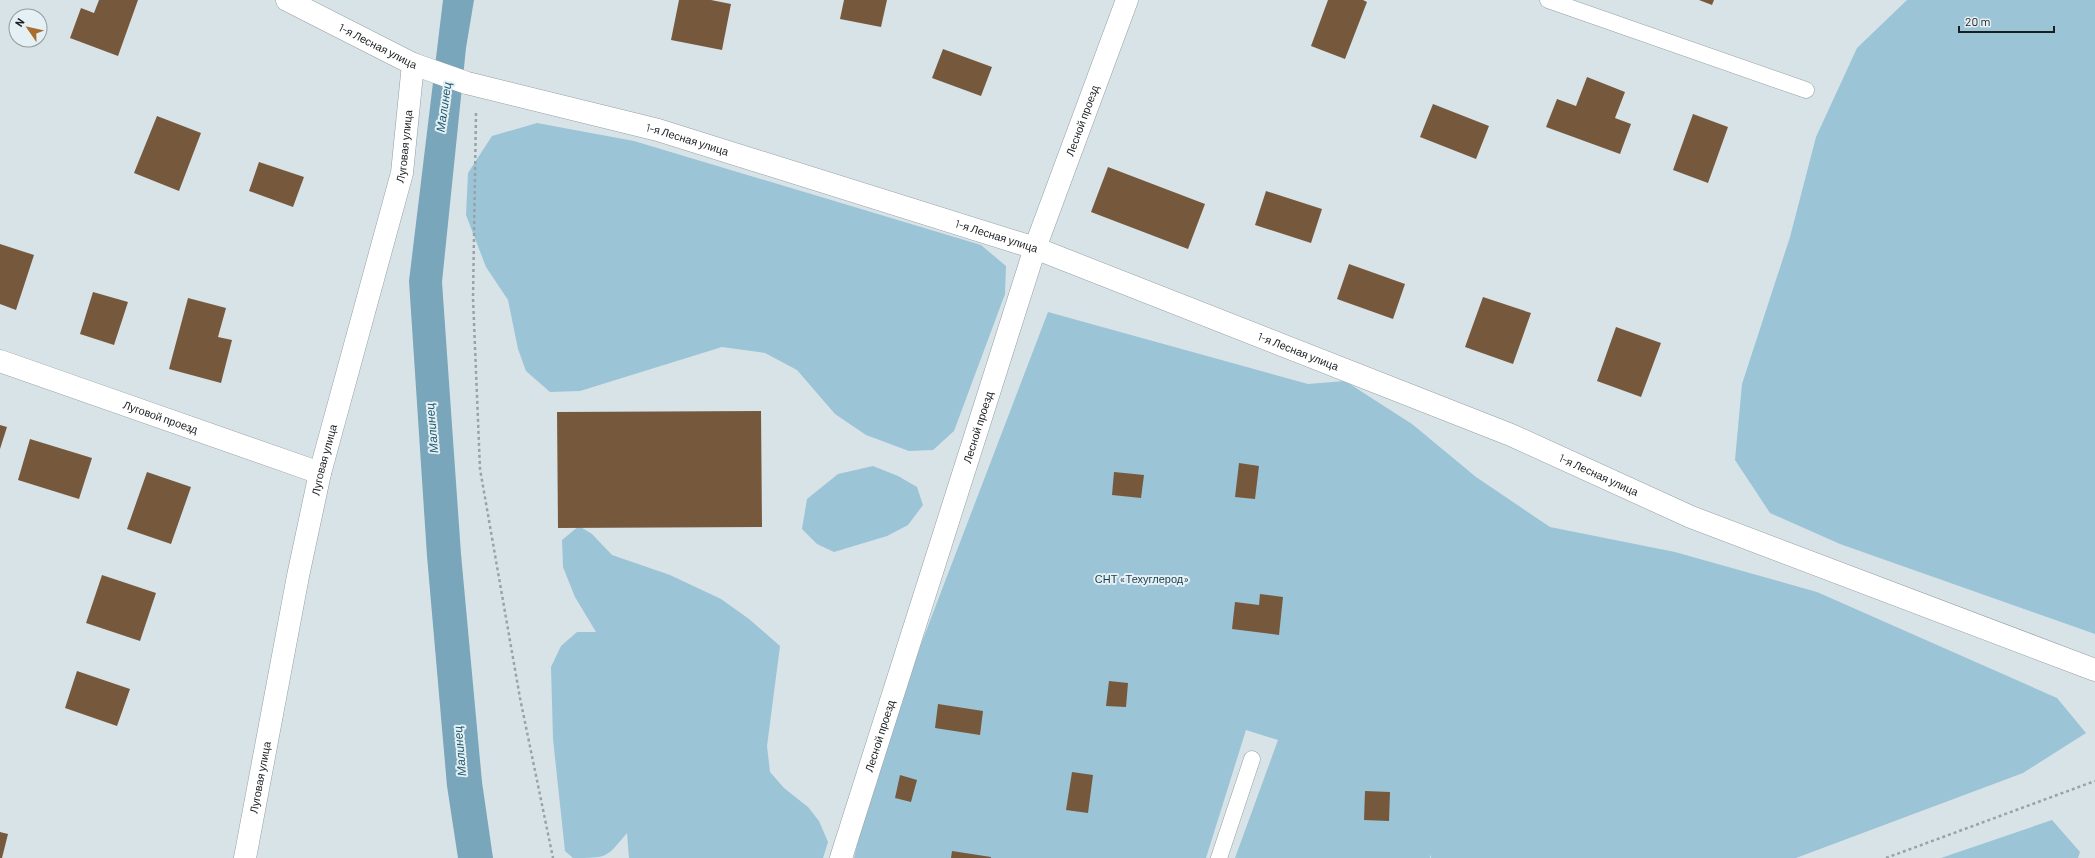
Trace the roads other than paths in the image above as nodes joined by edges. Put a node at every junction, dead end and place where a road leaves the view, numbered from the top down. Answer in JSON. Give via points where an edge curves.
{"nodes":[{"id":1,"x":287,"y":0,"type":"edge"},
{"id":2,"x":1127,"y":0,"type":"edge"},
{"id":3,"x":1548,"y":0,"type":"edge"},
{"id":4,"x":421,"y":67,"type":"junction"},
{"id":5,"x":1806,"y":90,"type":"dead end"},
{"id":6,"x":1035,"y":248,"type":"junction"},
{"id":7,"x":0,"y":361,"type":"edge"},
{"id":8,"x":320,"y":473,"type":"junction"},
{"id":9,"x":2095,"y":670,"type":"edge"},
{"id":10,"x":1252,"y":759,"type":"dead end"},
{"id":11,"x":245,"y":858,"type":"edge"},
{"id":12,"x":841,"y":858,"type":"edge"},
{"id":13,"x":1219,"y":858,"type":"edge"}],
"edges":[{"from":1,"to":4,"type":"street","name":"1-я Лесная улица"},
{"from":2,"to":6,"type":"street","name":"Лесной проезд"},
{"from":3,"to":5,"type":"lane"},
{"from":4,"to":6,"type":"street","name":"1-я Лесная улица","via":[[472,85],[658,130]]},
{"from":4,"to":8,"type":"street","name":"Луговая улица","via":[[402,172]]},
{"from":6,"to":9,"type":"street","name":"1-я Лесная улица","via":[[1511,435],[1691,517]]},
{"from":6,"to":12,"type":"street","name":"Лесной проезд"},
{"from":7,"to":8,"type":"street","name":"Луговой проезд"},
{"from":8,"to":11,"type":"street","name":"Луговая улица"},
{"from":10,"to":13,"type":"lane"}]}
